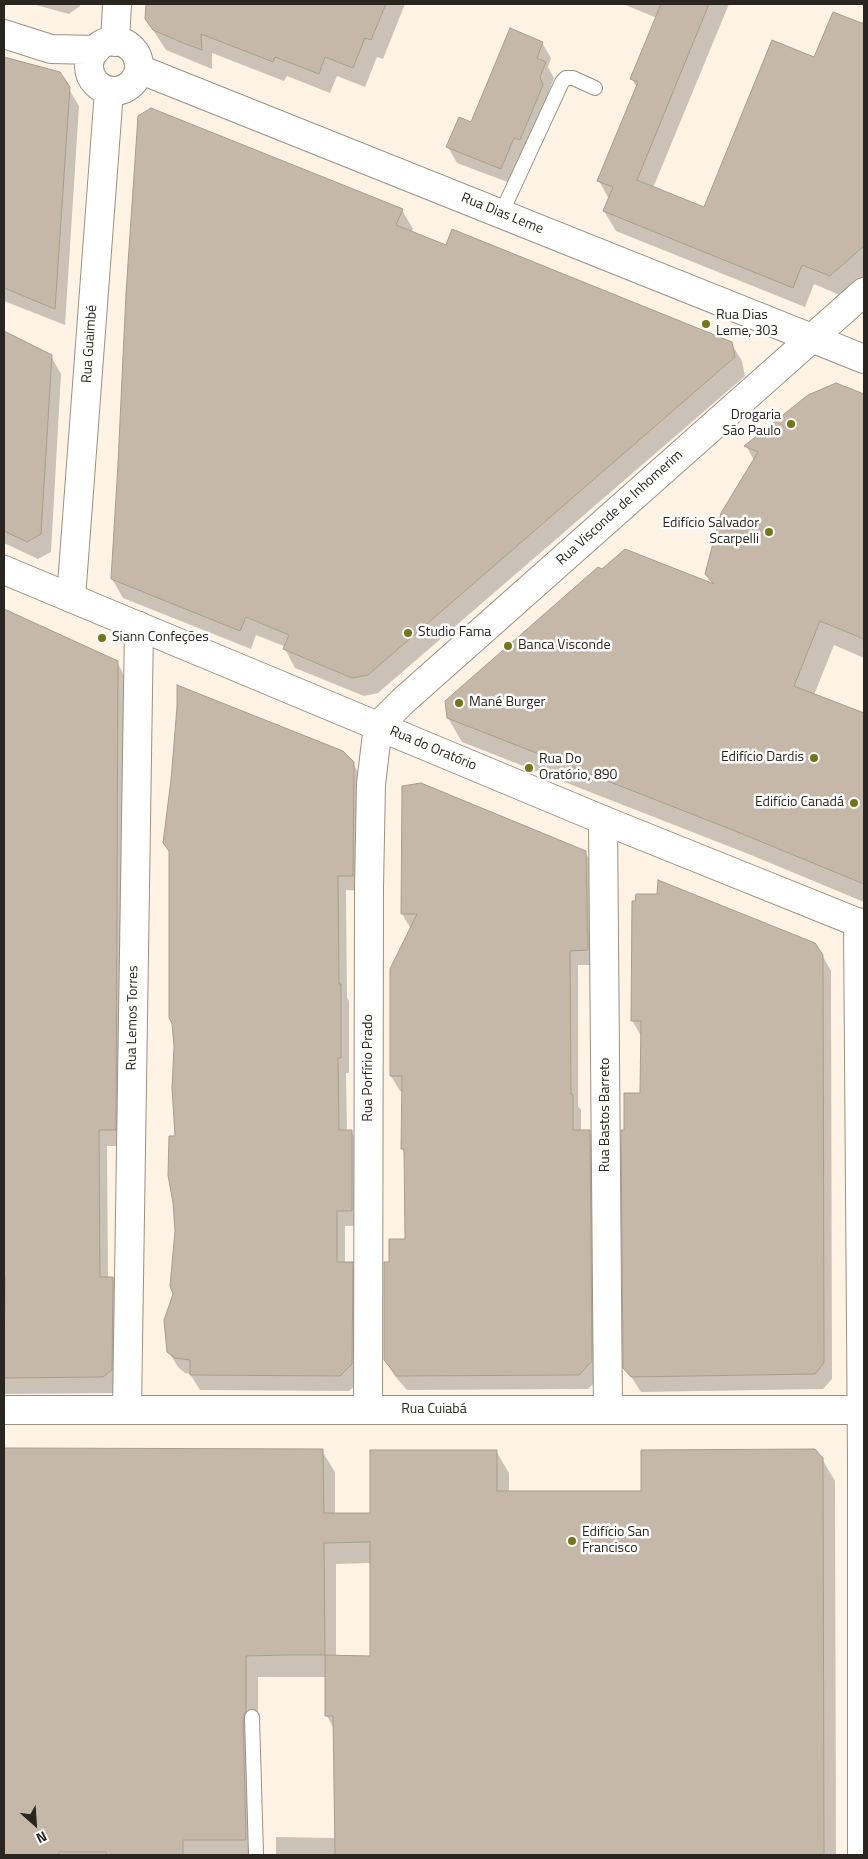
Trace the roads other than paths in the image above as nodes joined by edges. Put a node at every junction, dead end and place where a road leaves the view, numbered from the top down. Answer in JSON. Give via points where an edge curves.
{"nodes":[{"id":1,"x":117,"y":4,"type":"edge"},
{"id":2,"x":4,"y":34,"type":"edge"},
{"id":3,"x":105,"y":46,"type":"junction"},
{"id":4,"x":51,"y":49,"type":"junction"},
{"id":5,"x":139,"y":69,"type":"junction"},
{"id":6,"x":101,"y":85,"type":"junction"},
{"id":7,"x":595,"y":88,"type":"dead end"},
{"id":8,"x":501,"y":214,"type":"junction"},
{"id":9,"x":864,"y":292,"type":"edge"},
{"id":10,"x":812,"y":337,"type":"junction"},
{"id":11,"x":864,"y":358,"type":"edge"},
{"id":12,"x":4,"y":570,"type":"edge"},
{"id":13,"x":71,"y":598,"type":"junction"},
{"id":14,"x":138,"y":626,"type":"junction"},
{"id":15,"x":378,"y":726,"type":"junction"},
{"id":16,"x":603,"y":820,"type":"junction"},
{"id":17,"x":861,"y":923,"type":"edge"},
{"id":18,"x":4,"y":1410,"type":"edge"},
{"id":19,"x":127,"y":1410,"type":"junction"},
{"id":20,"x":368,"y":1410,"type":"junction"},
{"id":21,"x":608,"y":1410,"type":"junction"},
{"id":22,"x":863,"y":1410,"type":"edge"},
{"id":23,"x":252,"y":1717,"type":"dead end"},
{"id":24,"x":256,"y":1855,"type":"edge"},
{"id":25,"x":862,"y":1855,"type":"edge"}],
"edges":[{"from":1,"to":3,"type":"street"},
{"from":2,"to":4,"type":"street"},
{"from":3,"to":4,"type":"street"},
{"from":3,"to":5,"type":"street","via":[[124,44],[133,50]]},
{"from":3,"to":6,"type":"street","via":[[90,58],[89,69]]},
{"from":4,"to":6,"type":"street"},
{"from":5,"to":6,"type":"street","via":[[136,79],[119,91]]},
{"from":5,"to":8,"type":"street","name":"Rua Dias Leme"},
{"from":6,"to":13,"type":"street","name":"Rua Guaimbé"},
{"from":7,"to":8,"type":"lane","via":[[573,78],[562,82]]},
{"from":8,"to":10,"type":"street","name":"Rua Dias Leme"},
{"from":9,"to":10,"type":"street","name":"Rua Visconde de Inhomerim"},
{"from":10,"to":11,"type":"street","name":"Rua Dias Leme"},
{"from":10,"to":15,"type":"street","name":"Rua Visconde de Inhomerim"},
{"from":12,"to":13,"type":"street","name":"Rua do Oratório"},
{"from":13,"to":14,"type":"street","name":"Rua do Oratório"},
{"from":14,"to":15,"type":"street","name":"Rua do Oratório"},
{"from":14,"to":19,"type":"street","name":"Rua Lemos Torres"},
{"from":15,"to":16,"type":"street","name":"Rua do Oratório"},
{"from":15,"to":20,"type":"street","name":"Rua Porfírio Prado","via":[[371,784],[369,887]]},
{"from":16,"to":17,"type":"street","name":"Rua do Oratório"},
{"from":16,"to":21,"type":"street","name":"Rua Bastos Barreto"},
{"from":17,"to":22,"type":"street"},
{"from":18,"to":19,"type":"street","name":"Rua Cuiabá"},
{"from":19,"to":20,"type":"street","name":"Rua Cuiabá"},
{"from":20,"to":21,"type":"street","name":"Rua Cuiabá"},
{"from":21,"to":22,"type":"street","name":"Rua Cuiabá"},
{"from":22,"to":25,"type":"street"},
{"from":23,"to":24,"type":"lane"}]}
